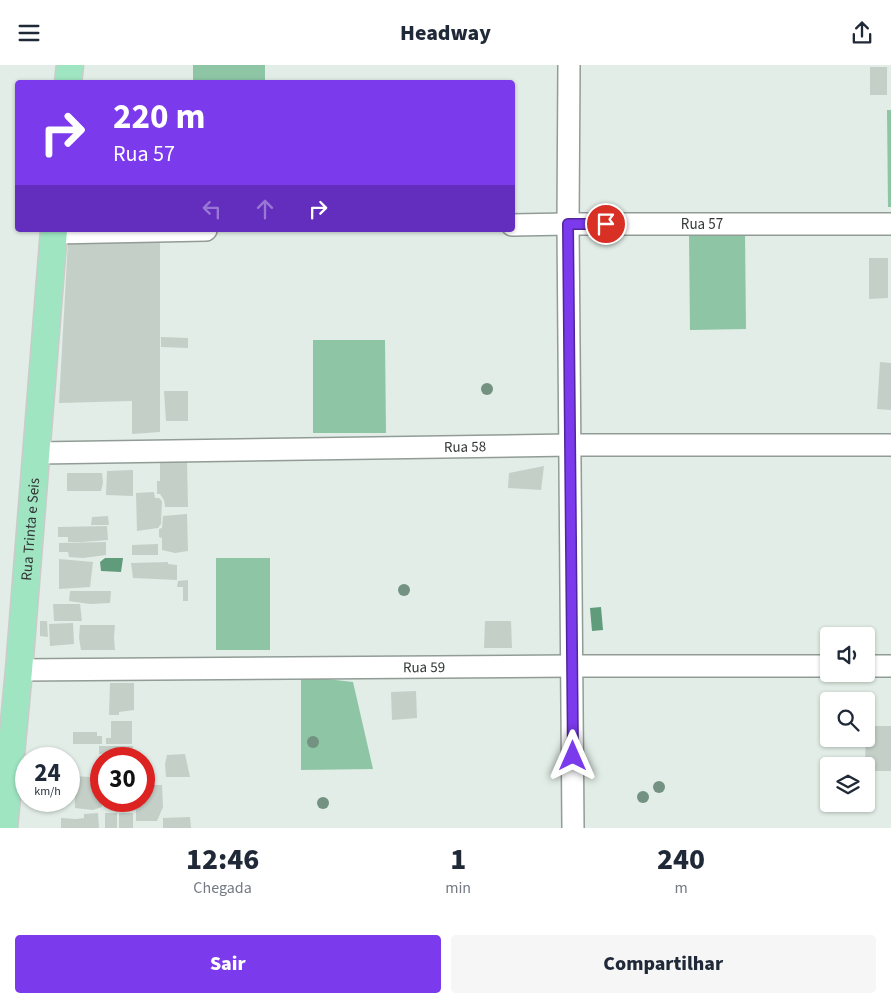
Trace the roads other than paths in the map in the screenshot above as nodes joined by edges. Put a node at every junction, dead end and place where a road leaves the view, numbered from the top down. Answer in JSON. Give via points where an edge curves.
{"nodes":[{"id":1,"x":70,"y":65,"type":"edge"},
{"id":2,"x":569,"y":65,"type":"edge"},
{"id":3,"x":68,"y":80,"type":"edge"},
{"id":4,"x":568,"y":224,"type":"junction"},
{"id":5,"x":891,"y":224,"type":"edge"},
{"id":6,"x":515,"y":225,"type":"edge"},
{"id":7,"x":54,"y":232,"type":"edge"},
{"id":8,"x":570,"y":445,"type":"junction"},
{"id":9,"x":891,"y":445,"type":"edge"},
{"id":10,"x":37,"y":453,"type":"junction"},
{"id":11,"x":572,"y":666,"type":"junction"},
{"id":12,"x":820,"y":666,"type":"edge"},
{"id":13,"x":875,"y":666,"type":"edge"},
{"id":14,"x":891,"y":666,"type":"edge"},
{"id":15,"x":19,"y":670,"type":"junction"},
{"id":16,"x":4,"y":828,"type":"edge"},
{"id":17,"x":573,"y":828,"type":"edge"}],
"edges":[{"from":1,"to":3,"type":"main road"},
{"from":2,"to":4,"type":"street"},
{"from":4,"to":5,"type":"street","name":"Rua 57"},
{"from":4,"to":6,"type":"street","name":"Rua 57"},
{"from":4,"to":8,"type":"street"},
{"from":7,"to":10,"type":"main road","name":"Rua Trinta e Seis"},
{"from":8,"to":9,"type":"street","name":"Rua 58"},
{"from":8,"to":10,"type":"street","name":"Rua 58"},
{"from":8,"to":11,"type":"street"},
{"from":10,"to":15,"type":"main road","name":"Rua Trinta e Seis"},
{"from":11,"to":12,"type":"street","name":"Rua 59"},
{"from":11,"to":15,"type":"street","name":"Rua 59"},
{"from":11,"to":17,"type":"street"},
{"from":13,"to":14,"type":"street"},
{"from":15,"to":16,"type":"main road","name":"Rua Trinta e Seis"}]}
